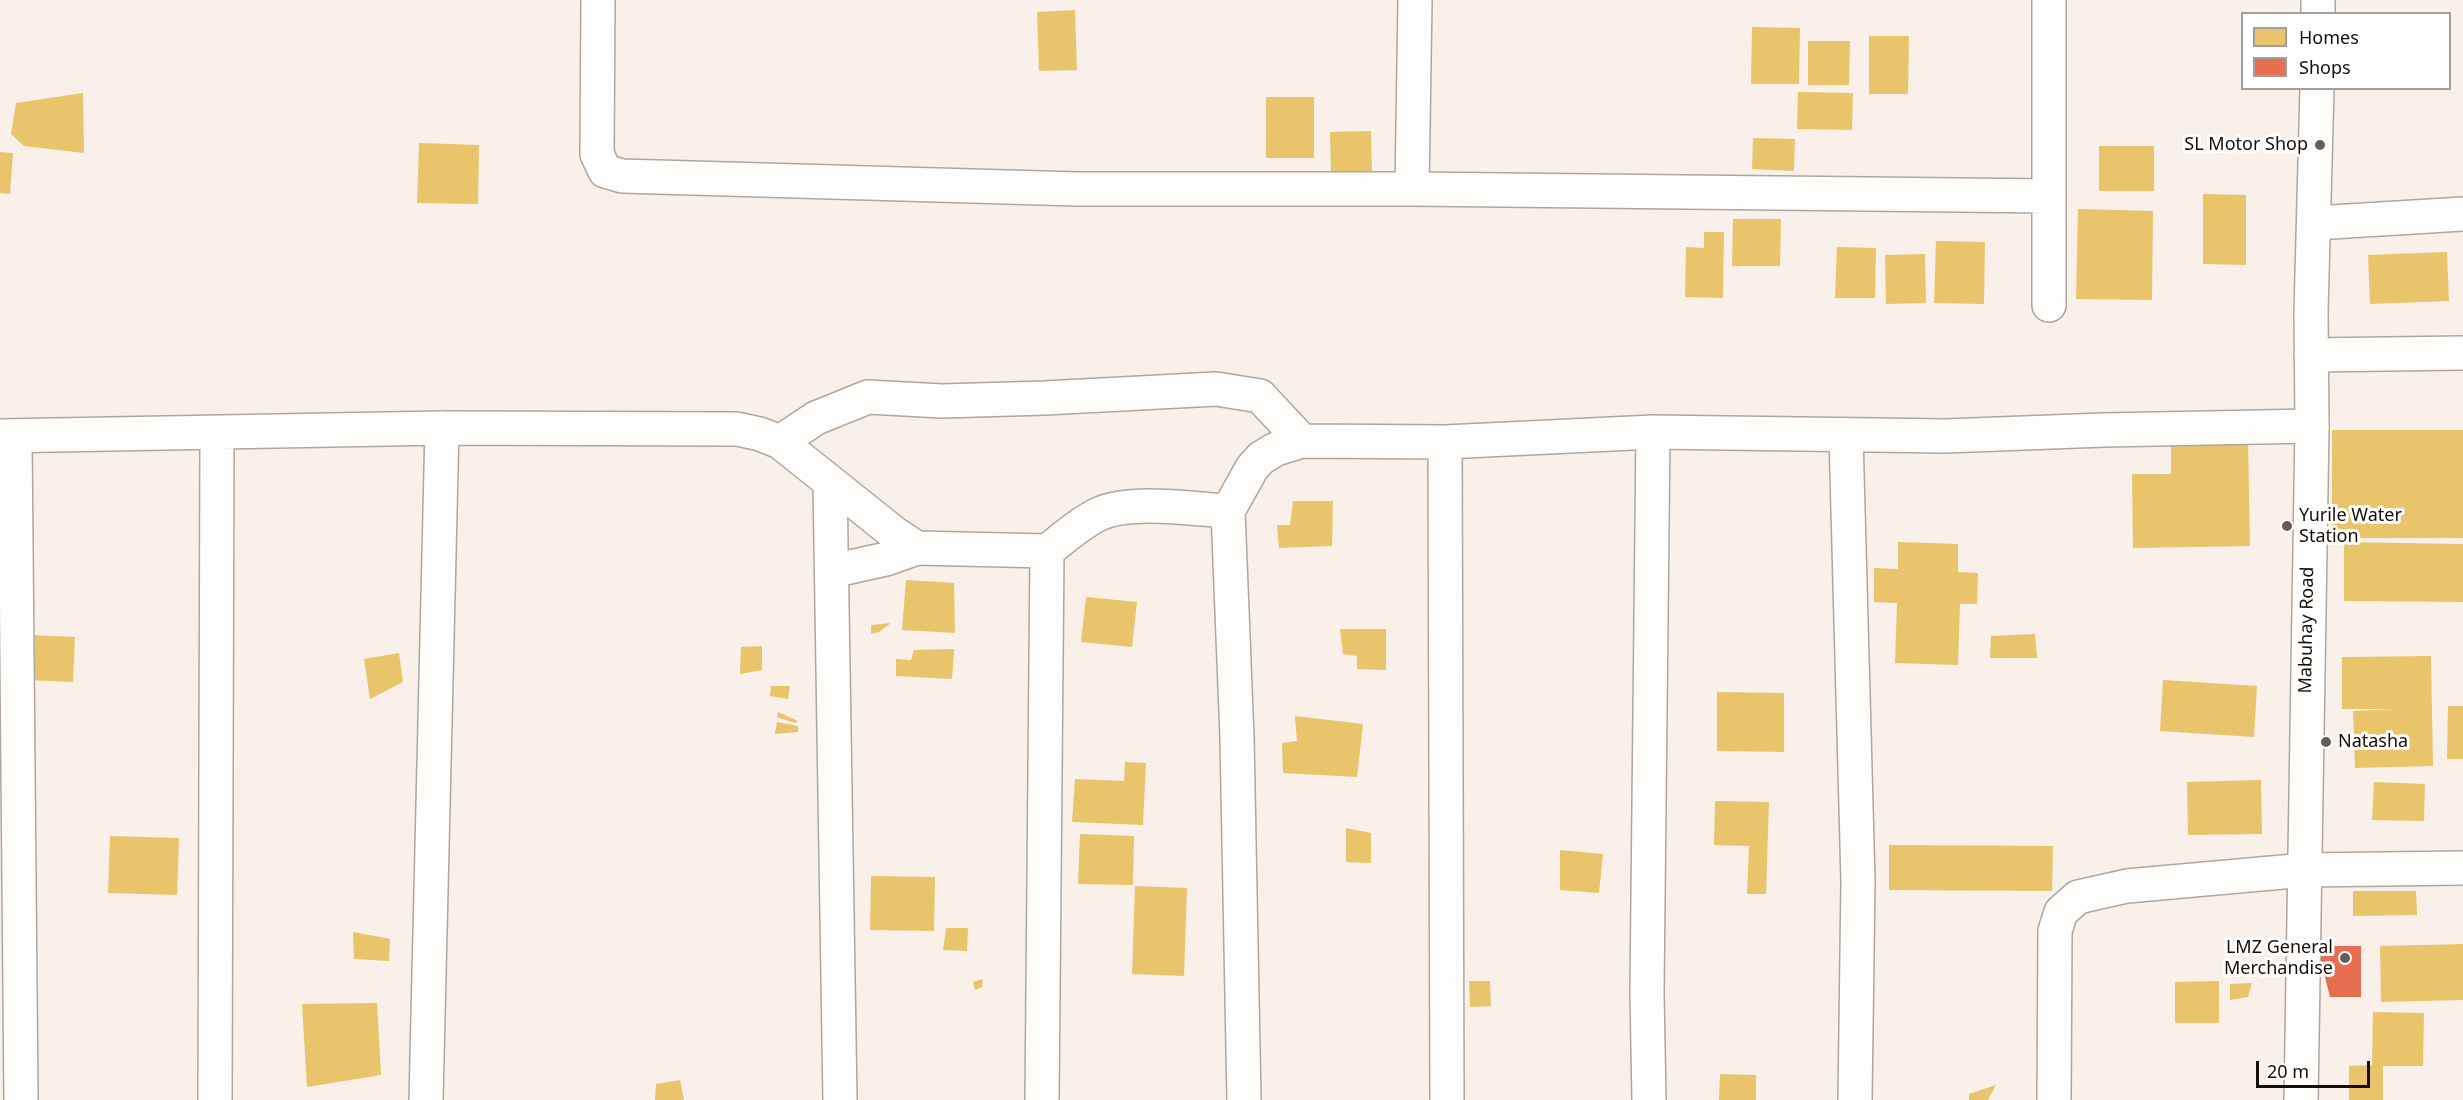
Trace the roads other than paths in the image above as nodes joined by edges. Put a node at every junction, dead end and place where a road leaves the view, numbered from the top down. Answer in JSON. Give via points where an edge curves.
{"nodes":[{"id":1,"x":598,"y":0,"type":"edge"},
{"id":2,"x":1415,"y":0,"type":"edge"},
{"id":3,"x":2049,"y":0,"type":"edge"},
{"id":4,"x":2317,"y":90,"type":"edge"},
{"id":5,"x":1412,"y":189,"type":"junction"},
{"id":6,"x":2049,"y":196,"type":"junction"},
{"id":7,"x":2463,"y":214,"type":"edge"},
{"id":8,"x":2315,"y":224,"type":"junction"},
{"id":9,"x":2049,"y":305,"type":"dead end"},
{"id":10,"x":2463,"y":353,"type":"edge"},
{"id":11,"x":2311,"y":356,"type":"junction"},
{"id":12,"x":2312,"y":426,"type":"junction"},
{"id":13,"x":442,"y":428,"type":"junction"},
{"id":14,"x":1653,"y":432,"type":"junction"},
{"id":15,"x":217,"y":433,"type":"junction"},
{"id":16,"x":1846,"y":435,"type":"junction"},
{"id":17,"x":7,"y":436,"type":"edge"},
{"id":18,"x":1302,"y":441,"type":"junction"},
{"id":19,"x":780,"y":442,"type":"junction"},
{"id":20,"x":1445,"y":442,"type":"junction"},
{"id":21,"x":830,"y":483,"type":"junction"},
{"id":22,"x":1228,"y":511,"type":"junction"},
{"id":23,"x":917,"y":548,"type":"junction"},
{"id":24,"x":1047,"y":551,"type":"junction"},
{"id":25,"x":832,"y":571,"type":"junction"},
{"id":26,"x":2463,"y":868,"type":"edge"},
{"id":27,"x":2305,"y":870,"type":"junction"},
{"id":28,"x":21,"y":1100,"type":"edge"},
{"id":29,"x":215,"y":1100,"type":"edge"},
{"id":30,"x":426,"y":1100,"type":"edge"},
{"id":31,"x":840,"y":1100,"type":"edge"},
{"id":32,"x":1042,"y":1100,"type":"edge"},
{"id":33,"x":1244,"y":1100,"type":"edge"},
{"id":34,"x":1447,"y":1100,"type":"edge"},
{"id":35,"x":1650,"y":1100,"type":"edge"},
{"id":36,"x":1855,"y":1100,"type":"edge"},
{"id":37,"x":2054,"y":1100,"type":"edge"},
{"id":38,"x":2301,"y":1100,"type":"edge"}],
"edges":[{"from":1,"to":5,"type":"street","via":[[597,154],[605,171],[622,176],[1077,189]]},
{"from":2,"to":5,"type":"street"},
{"from":3,"to":6,"type":"street"},
{"from":4,"to":8,"type":"street","name":"Mabuhay Road"},
{"from":5,"to":6,"type":"street"},
{"from":6,"to":9,"type":"street"},
{"from":7,"to":8,"type":"street"},
{"from":8,"to":11,"type":"street","name":"Mabuhay Road"},
{"from":10,"to":11,"type":"street"},
{"from":11,"to":12,"type":"street","name":"Mabuhay Road"},
{"from":12,"to":16,"type":"street"},
{"from":12,"to":27,"type":"street","name":"Mabuhay Road"},
{"from":13,"to":15,"type":"street"},
{"from":13,"to":19,"type":"street","via":[[737,429]]},
{"from":13,"to":30,"type":"street"},
{"from":14,"to":16,"type":"street"},
{"from":14,"to":20,"type":"street"},
{"from":14,"to":35,"type":"street","via":[[1647,992]]},
{"from":15,"to":17,"type":"street"},
{"from":15,"to":29,"type":"street"},
{"from":16,"to":36,"type":"street","via":[[1858,881]]},
{"from":17,"to":28,"type":"street"},
{"from":18,"to":19,"type":"street","via":[[1260,396],[1216,389],[942,401],[868,397],[816,418]]},
{"from":18,"to":20,"type":"street"},
{"from":18,"to":22,"type":"street","via":[[1261,458]]},
{"from":19,"to":21,"type":"street"},
{"from":20,"to":34,"type":"street"},
{"from":21,"to":23,"type":"street"},
{"from":21,"to":25,"type":"street"},
{"from":22,"to":24,"type":"street","via":[[1137,506],[1113,509],[1082,524]]},
{"from":22,"to":33,"type":"street"},
{"from":23,"to":24,"type":"street"},
{"from":23,"to":25,"type":"street"},
{"from":24,"to":32,"type":"street"},
{"from":25,"to":31,"type":"street"},
{"from":26,"to":27,"type":"street"},
{"from":27,"to":37,"type":"street","via":[[2127,886],[2078,897],[2061,912],[2055,931]]},
{"from":27,"to":38,"type":"street","name":"Mabuhay Road"}]}
